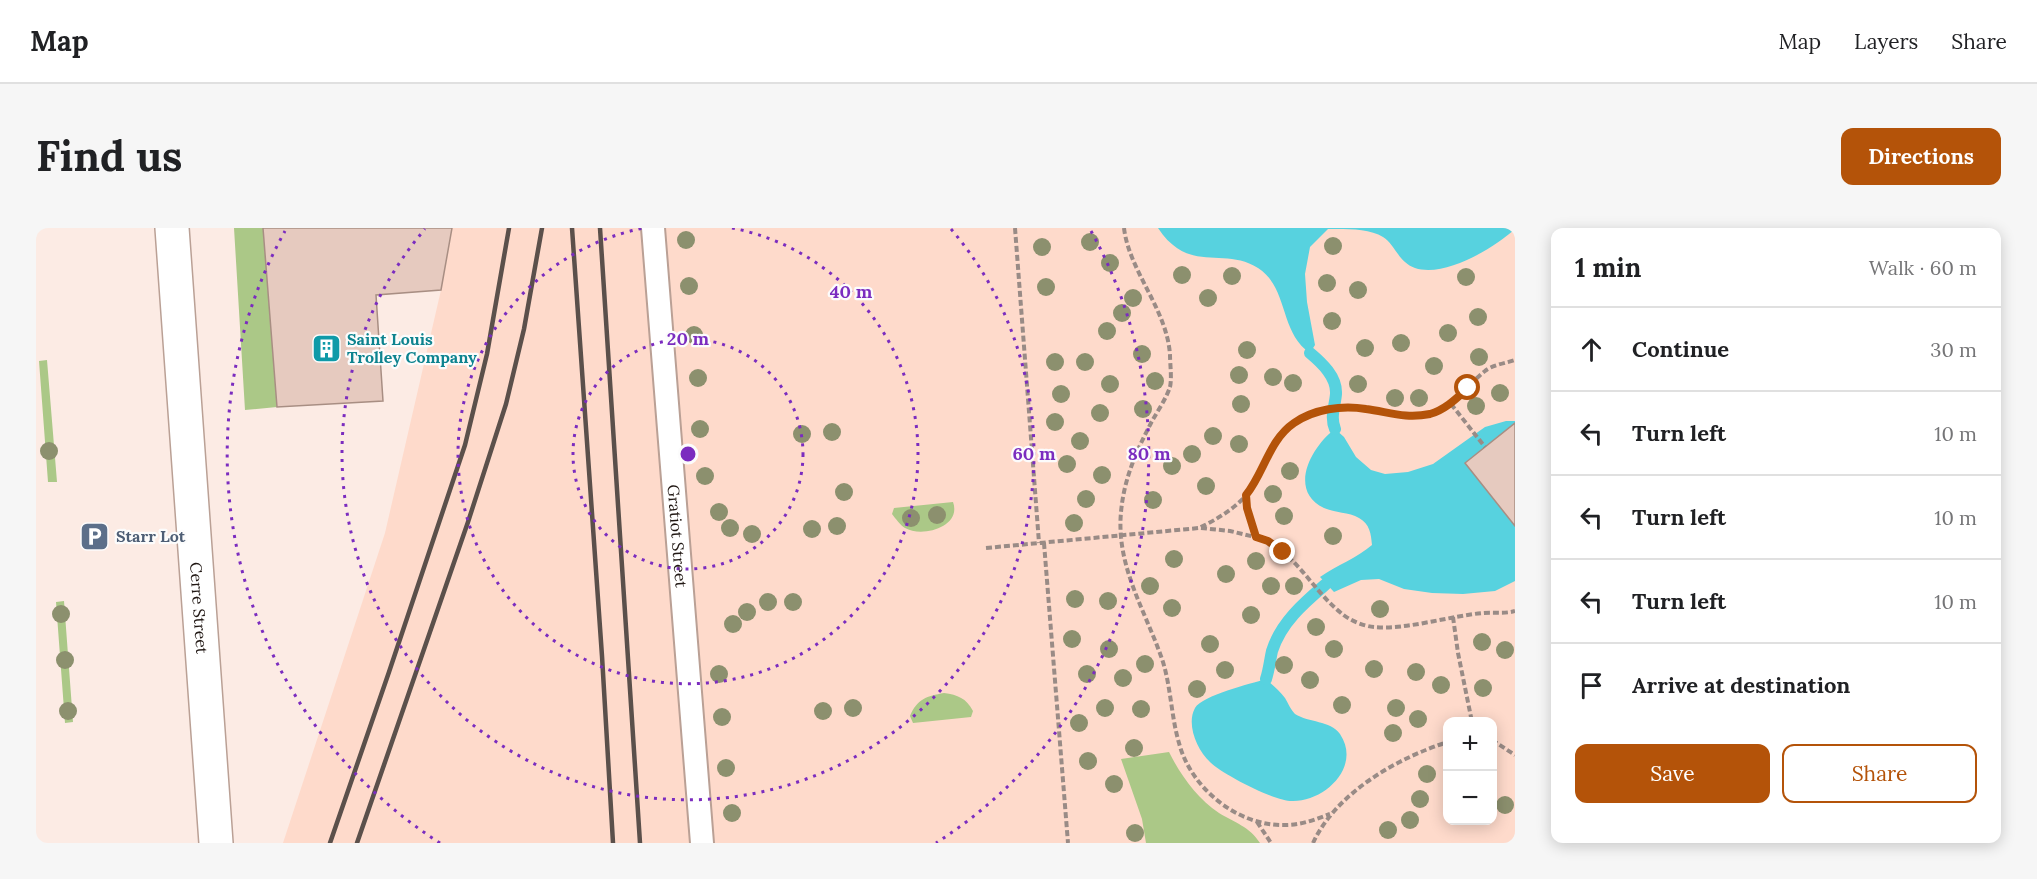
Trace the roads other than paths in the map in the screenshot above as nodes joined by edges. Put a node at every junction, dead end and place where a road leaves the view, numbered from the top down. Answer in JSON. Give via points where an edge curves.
{"nodes":[{"id":1,"x":172,"y":228,"type":"edge"},
{"id":2,"x":653,"y":228,"type":"edge"},
{"id":3,"x":216,"y":843,"type":"edge"},
{"id":4,"x":702,"y":843,"type":"edge"}],
"edges":[{"from":1,"to":3,"type":"street","name":"Cerre Street"},
{"from":2,"to":4,"type":"lane","name":"Gratiot Street"}]}
